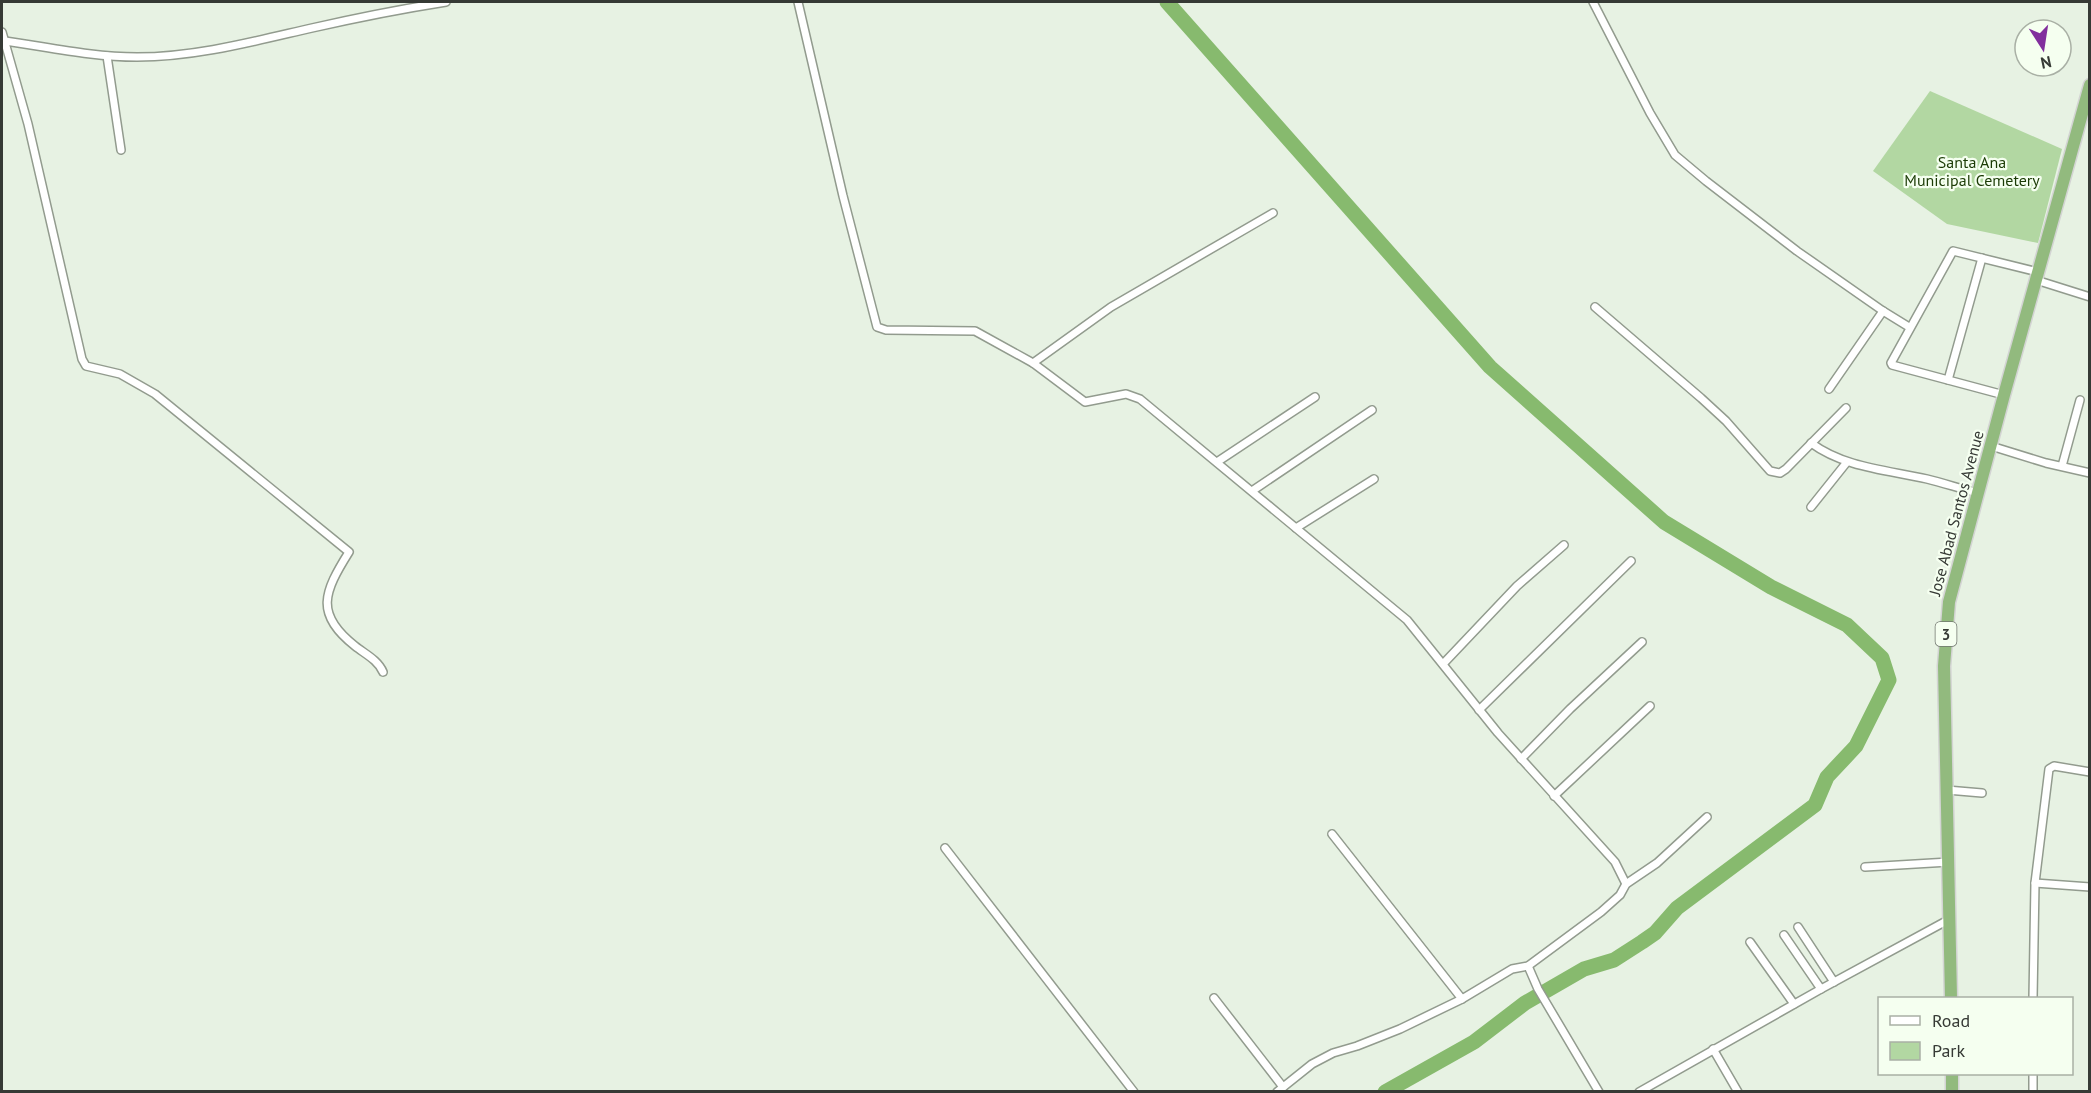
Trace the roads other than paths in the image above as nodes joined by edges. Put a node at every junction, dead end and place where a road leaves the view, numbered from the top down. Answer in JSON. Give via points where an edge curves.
{"nodes":[{"id":1,"x":446,"y":2,"type":"edge"},
{"id":2,"x":798,"y":2,"type":"edge"},
{"id":3,"x":1593,"y":2,"type":"edge"},
{"id":4,"x":2,"y":32,"type":"edge"},
{"id":5,"x":5,"y":41,"type":"junction"},
{"id":6,"x":107,"y":56,"type":"junction"},
{"id":7,"x":2090,"y":85,"type":"edge"},
{"id":8,"x":121,"y":150,"type":"dead end"},
{"id":9,"x":1273,"y":213,"type":"dead end"},
{"id":10,"x":1982,"y":258,"type":"junction"},
{"id":11,"x":2037,"y":276,"type":"junction"},
{"id":12,"x":2090,"y":297,"type":"edge"},
{"id":13,"x":1595,"y":307,"type":"dead end"},
{"id":14,"x":1883,"y":311,"type":"junction"},
{"id":15,"x":1909,"y":327,"type":"junction"},
{"id":16,"x":1033,"y":363,"type":"junction"},
{"id":17,"x":1948,"y":380,"type":"junction"},
{"id":18,"x":1829,"y":389,"type":"dead end"},
{"id":19,"x":2004,"y":395,"type":"junction"},
{"id":20,"x":1315,"y":397,"type":"dead end"},
{"id":21,"x":2080,"y":400,"type":"dead end"},
{"id":22,"x":1846,"y":408,"type":"dead end"},
{"id":23,"x":1371,"y":410,"type":"dead end"},
{"id":24,"x":1811,"y":443,"type":"junction"},
{"id":25,"x":1991,"y":446,"type":"junction"},
{"id":26,"x":1217,"y":462,"type":"junction"},
{"id":27,"x":1847,"y":462,"type":"junction"},
{"id":28,"x":2062,"y":466,"type":"junction"},
{"id":29,"x":2090,"y":473,"type":"edge"},
{"id":30,"x":1374,"y":479,"type":"dead end"},
{"id":31,"x":1252,"y":491,"type":"junction"},
{"id":32,"x":1978,"y":493,"type":"junction"},
{"id":33,"x":1810,"y":507,"type":"dead end"},
{"id":34,"x":1296,"y":528,"type":"junction"},
{"id":35,"x":1564,"y":545,"type":"dead end"},
{"id":36,"x":1631,"y":561,"type":"dead end"},
{"id":37,"x":1642,"y":642,"type":"dead end"},
{"id":38,"x":1443,"y":664,"type":"junction"},
{"id":39,"x":383,"y":672,"type":"dead end"},
{"id":40,"x":1650,"y":706,"type":"dead end"},
{"id":41,"x":1479,"y":710,"type":"junction"},
{"id":42,"x":1521,"y":759,"type":"junction"},
{"id":43,"x":2090,"y":772,"type":"edge"},
{"id":44,"x":1947,"y":790,"type":"junction"},
{"id":45,"x":1982,"y":793,"type":"dead end"},
{"id":46,"x":1554,"y":796,"type":"junction"},
{"id":47,"x":1707,"y":817,"type":"dead end"},
{"id":48,"x":1332,"y":834,"type":"dead end"},
{"id":49,"x":945,"y":848,"type":"dead end"},
{"id":50,"x":1948,"y":862,"type":"junction"},
{"id":51,"x":1865,"y":867,"type":"dead end"},
{"id":52,"x":2035,"y":883,"type":"junction"},
{"id":53,"x":1626,"y":884,"type":"junction"},
{"id":54,"x":2090,"y":887,"type":"edge"},
{"id":55,"x":1950,"y":919,"type":"junction"},
{"id":56,"x":1798,"y":927,"type":"dead end"},
{"id":57,"x":1784,"y":935,"type":"dead end"},
{"id":58,"x":1750,"y":942,"type":"dead end"},
{"id":59,"x":1528,"y":966,"type":"junction"},
{"id":60,"x":1834,"y":982,"type":"junction"},
{"id":61,"x":1821,"y":989,"type":"junction"},
{"id":62,"x":1951,"y":997,"type":"edge"},
{"id":63,"x":2033,"y":997,"type":"edge"},
{"id":64,"x":1214,"y":998,"type":"dead end"},
{"id":65,"x":1462,"y":999,"type":"junction"},
{"id":66,"x":1794,"y":1004,"type":"junction"},
{"id":67,"x":1713,"y":1049,"type":"junction"},
{"id":68,"x":1952,"y":1075,"type":"edge"},
{"id":69,"x":2033,"y":1075,"type":"edge"},
{"id":70,"x":1280,"y":1089,"type":"edge"},
{"id":71,"x":1134,"y":1092,"type":"edge"},
{"id":72,"x":1599,"y":1092,"type":"edge"},
{"id":73,"x":1639,"y":1092,"type":"edge"},
{"id":74,"x":1738,"y":1092,"type":"edge"},
{"id":75,"x":1952,"y":1092,"type":"edge"},
{"id":76,"x":2033,"y":1092,"type":"edge"}],
"edges":[{"from":1,"to":6,"type":"street","via":[[366,15],[212,50]]},
{"from":2,"to":16,"type":"street","via":[[878,327],[975,331]]},
{"from":3,"to":14,"type":"street","via":[[1675,155]]},
{"from":4,"to":5,"type":"street"},
{"from":5,"to":6,"type":"street"},
{"from":5,"to":39,"type":"street","via":[[82,358],[87,366],[120,374],[155,394],[349,552],[327,597],[328,614],[332,624],[376,661]]},
{"from":6,"to":8,"type":"street"},
{"from":7,"to":11,"type":"highway","name":"Jose Abad Santos Avenue","number":"3"},
{"from":9,"to":16,"type":"street","via":[[1111,307]]},
{"from":10,"to":11,"type":"street"},
{"from":10,"to":15,"type":"street","via":[[1953,251]]},
{"from":10,"to":17,"type":"street"},
{"from":11,"to":12,"type":"street"},
{"from":11,"to":19,"type":"highway","name":"Jose Abad Santos Avenue","number":"3"},
{"from":13,"to":24,"type":"street","via":[[1726,421],[1770,471],[1786,470]]},
{"from":14,"to":15,"type":"street"},
{"from":14,"to":18,"type":"street"},
{"from":15,"to":17,"type":"street","via":[[1891,364]]},
{"from":16,"to":26,"type":"street","via":[[1085,402],[1134,396]]},
{"from":17,"to":19,"type":"street"},
{"from":19,"to":25,"type":"highway","name":"Jose Abad Santos Avenue","number":"3"},
{"from":20,"to":26,"type":"street"},
{"from":21,"to":28,"type":"street"},
{"from":22,"to":24,"type":"street"},
{"from":23,"to":31,"type":"street"},
{"from":24,"to":27,"type":"street"},
{"from":25,"to":28,"type":"street"},
{"from":25,"to":32,"type":"highway","name":"Jose Abad Santos Avenue","number":"3"},
{"from":26,"to":31,"type":"street"},
{"from":27,"to":32,"type":"street"},
{"from":27,"to":33,"type":"street"},
{"from":28,"to":29,"type":"street"},
{"from":30,"to":34,"type":"street"},
{"from":31,"to":34,"type":"street"},
{"from":32,"to":44,"type":"highway","name":"Jose Abad Santos Avenue","number":"3","via":[[1947,628]]},
{"from":34,"to":38,"type":"street","via":[[1407,620]]},
{"from":35,"to":38,"type":"street","via":[[1517,586]]},
{"from":36,"to":41,"type":"street"},
{"from":37,"to":42,"type":"street"},
{"from":38,"to":41,"type":"street"},
{"from":40,"to":46,"type":"street"},
{"from":41,"to":42,"type":"street"},
{"from":42,"to":46,"type":"street"},
{"from":43,"to":52,"type":"street","via":[[2054,766],[2049,769]]},
{"from":44,"to":45,"type":"street"},
{"from":44,"to":50,"type":"highway","name":"Jose Abad Santos Avenue","number":"3"},
{"from":46,"to":53,"type":"street","via":[[1615,862]]},
{"from":47,"to":53,"type":"street","via":[[1657,863]]},
{"from":48,"to":65,"type":"street"},
{"from":49,"to":71,"type":"street"},
{"from":50,"to":51,"type":"street"},
{"from":50,"to":55,"type":"highway","name":"Jose Abad Santos Avenue","number":"3"},
{"from":52,"to":54,"type":"street"},
{"from":52,"to":63,"type":"street"},
{"from":53,"to":59,"type":"street","via":[[1607,907]]},
{"from":55,"to":60,"type":"street"},
{"from":55,"to":62,"type":"highway","name":"Jose Abad Santos Avenue","number":"3"},
{"from":56,"to":60,"type":"street"},
{"from":57,"to":61,"type":"street"},
{"from":58,"to":66,"type":"street"},
{"from":59,"to":65,"type":"street","via":[[1512,969]]},
{"from":59,"to":72,"type":"street"},
{"from":60,"to":61,"type":"street"},
{"from":61,"to":66,"type":"street"},
{"from":64,"to":70,"type":"street"},
{"from":65,"to":70,"type":"street","via":[[1372,1041],[1333,1053]]},
{"from":66,"to":67,"type":"street"},
{"from":67,"to":73,"type":"street"},
{"from":67,"to":74,"type":"street"},
{"from":68,"to":75,"type":"highway"},
{"from":69,"to":76,"type":"street"}]}
